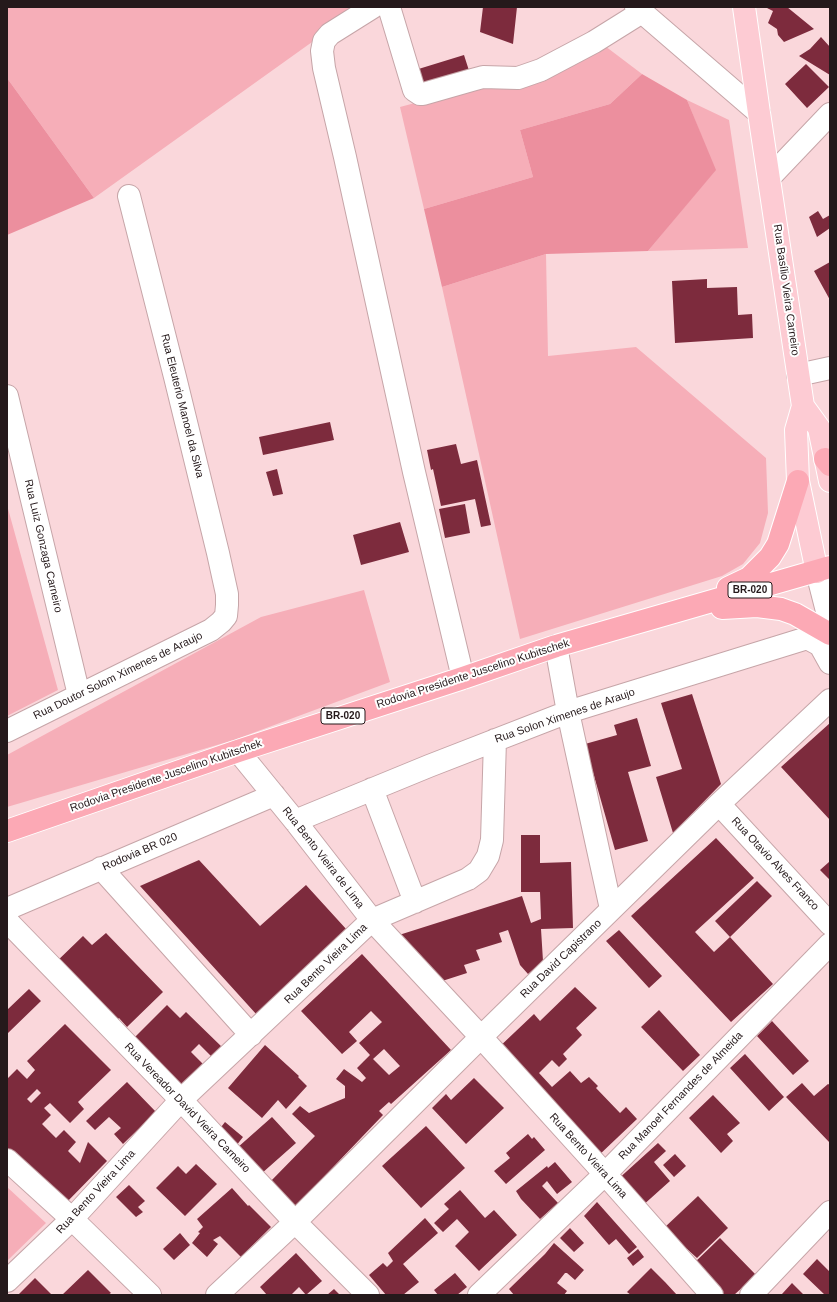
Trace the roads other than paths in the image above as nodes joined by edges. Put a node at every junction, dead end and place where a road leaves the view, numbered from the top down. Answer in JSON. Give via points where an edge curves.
{"nodes":[{"id":1,"x":373,"y":7,"type":"edge"},
{"id":2,"x":388,"y":7,"type":"edge"},
{"id":3,"x":744,"y":7,"type":"edge"},
{"id":4,"x":639,"y":10,"type":"edge"},
{"id":5,"x":759,"y":113,"type":"junction"},
{"id":6,"x":830,"y":114,"type":"edge"},
{"id":7,"x":769,"y":178,"type":"junction"},
{"id":8,"x":129,"y":196,"type":"dead end"},
{"id":9,"x":830,"y":368,"type":"edge"},
{"id":10,"x":798,"y":375,"type":"junction"},
{"id":11,"x":7,"y":396,"type":"edge"},
{"id":12,"x":803,"y":406,"type":"junction"},
{"id":13,"x":827,"y":462,"type":"edge"},
{"id":14,"x":798,"y":480,"type":"junction"},
{"id":15,"x":830,"y":481,"type":"edge"},
{"id":16,"x":824,"y":569,"type":"edge"},
{"id":17,"x":682,"y":610,"type":"junction"},
{"id":18,"x":226,"y":616,"type":"joint"},
{"id":19,"x":830,"y":623,"type":"edge"},
{"id":20,"x":830,"y":634,"type":"edge"},
{"id":21,"x":556,"y":646,"type":"junction"},
{"id":22,"x":830,"y":663,"type":"edge"},
{"id":23,"x":464,"y":678,"type":"junction"},
{"id":24,"x":79,"y":695,"type":"junction"},
{"id":25,"x":830,"y":700,"type":"edge"},
{"id":26,"x":568,"y":712,"type":"junction"},
{"id":27,"x":7,"y":731,"type":"edge"},
{"id":28,"x":495,"y":740,"type":"junction"},
{"id":29,"x":238,"y":751,"type":"junction"},
{"id":30,"x":372,"y":789,"type":"junction"},
{"id":31,"x":274,"y":795,"type":"junction"},
{"id":32,"x":719,"y":804,"type":"junction"},
{"id":33,"x":295,"y":821,"type":"junction"},
{"id":34,"x":7,"y":831,"type":"edge"},
{"id":35,"x":101,"y":868,"type":"junction"},
{"id":36,"x":415,"y":902,"type":"junction"},
{"id":37,"x":612,"y":909,"type":"junction"},
{"id":38,"x":7,"y":910,"type":"edge"},
{"id":39,"x":372,"y":920,"type":"junction"},
{"id":40,"x":7,"y":921,"type":"edge"},
{"id":41,"x":830,"y":924,"type":"edge"},
{"id":42,"x":830,"y":944,"type":"edge"},
{"id":43,"x":251,"y":1035,"type":"junction"},
{"id":44,"x":481,"y":1037,"type":"junction"},
{"id":45,"x":181,"y":1100,"type":"junction"},
{"id":46,"x":7,"y":1160,"type":"edge"},
{"id":47,"x":605,"y":1174,"type":"junction"},
{"id":48,"x":830,"y":1212,"type":"edge"},
{"id":49,"x":72,"y":1219,"type":"junction"},
{"id":50,"x":295,"y":1222,"type":"junction"},
{"id":51,"x":7,"y":1282,"type":"edge"},
{"id":52,"x":150,"y":1295,"type":"edge"},
{"id":53,"x":217,"y":1295,"type":"edge"},
{"id":54,"x":368,"y":1295,"type":"edge"},
{"id":55,"x":479,"y":1295,"type":"edge"},
{"id":56,"x":712,"y":1295,"type":"edge"},
{"id":57,"x":751,"y":1295,"type":"edge"}],
"edges":[{"from":1,"to":23,"type":"street","via":[[330,34],[324,41],[324,68],[414,472]]},
{"from":2,"to":4,"type":"street","via":[[414,90],[420,94],[483,77],[518,78],[541,70],[594,42]]},
{"from":3,"to":5,"type":"main road","name":"Rua Basílio Vieira Carneiro"},
{"from":4,"to":5,"type":"street"},
{"from":5,"to":7,"type":"main road","name":"Rua Basílio Vieira Carneiro"},
{"from":6,"to":7,"type":"street"},
{"from":7,"to":10,"type":"main road","name":"Rua Basílio Vieira Carneiro"},
{"from":8,"to":18,"type":"street","name":"Rua Eleuterio Manoel da Silva","via":[[218,553],[227,594]]},
{"from":9,"to":10,"type":"street"},
{"from":10,"to":12,"type":"main road","name":"Rua Basílio Vieira Carneiro"},
{"from":11,"to":24,"type":"street","name":"Rua Luiz Gonzaga Carneiro"},
{"from":12,"to":13,"type":"main road","via":[[819,428]]},
{"from":12,"to":14,"type":"main road","name":"Rua Basílio Vieira Carneiro","via":[[796,430]]},
{"from":13,"to":15,"type":"main road"},
{"from":14,"to":16,"type":"main road","name":"Rua Basílio Vieira Carneiro"},
{"from":14,"to":17,"type":"highway","via":[[778,544],[770,557],[749,578]]},
{"from":16,"to":17,"type":"highway","name":"Rodovia Presidente Juscelino Kubitschek","number":"BR-020"},
{"from":16,"to":19,"type":"street"},
{"from":17,"to":20,"type":"highway","via":[[757,606],[781,608]]},
{"from":17,"to":21,"type":"highway","name":"Rodovia Presidente Juscelino Kubitschek","number":"BR-020"},
{"from":18,"to":24,"type":"street","name":"Rua Doutor Solom Ximenes de Araujo","via":[[211,630]]},
{"from":21,"to":23,"type":"highway","name":"Rodovia Presidente Juscelino Kubitschek","number":"BR-020"},
{"from":21,"to":26,"type":"street"},
{"from":22,"to":26,"type":"street","name":"Rua Solon Ximenes de Araujo","via":[[820,645],[804,639]]},
{"from":23,"to":29,"type":"highway","name":"Rodovia Presidente Juscelino Kubitschek","number":"BR-020"},
{"from":24,"to":27,"type":"street","name":"Rua Doutor Solom Ximenes de Araujo"},
{"from":25,"to":32,"type":"street","name":"Rua David Capistrano"},
{"from":26,"to":28,"type":"street","name":"Rua Solon Ximenes de Araujo"},
{"from":26,"to":37,"type":"street"},
{"from":28,"to":30,"type":"street","name":"Rua Solon Ximenes de Araujo"},
{"from":28,"to":36,"type":"street","via":[[492,840],[488,856],[479,871],[468,879]]},
{"from":29,"to":31,"type":"street","name":"Rua Bento Vieira de Lima"},
{"from":29,"to":34,"type":"highway","name":"Rodovia Presidente Juscelino Kubitschek","number":"BR-020"},
{"from":30,"to":33,"type":"street","name":"Rua Solon Ximenes de Araujo"},
{"from":30,"to":36,"type":"street"},
{"from":31,"to":33,"type":"street","name":"Rua Bento Vieira de Lima"},
{"from":31,"to":35,"type":"street","name":"Rodovia BR 020"},
{"from":32,"to":37,"type":"street","name":"Rua David Capistrano"},
{"from":32,"to":41,"type":"street","name":"Rua Otavio Alves Franco"},
{"from":33,"to":39,"type":"street","name":"Rua Bento Vieira de Lima"},
{"from":35,"to":38,"type":"street","name":"Rodovia BR 020"},
{"from":35,"to":43,"type":"street"},
{"from":36,"to":39,"type":"street"},
{"from":37,"to":44,"type":"street","name":"Rua David Capistrano"},
{"from":39,"to":43,"type":"street","name":"Rua Bento Vieira Lima"},
{"from":39,"to":44,"type":"street","name":"Rua Bento Vieira Lima"},
{"from":40,"to":45,"type":"street","name":"Rua Vereador David Vieira Carneiro"},
{"from":42,"to":47,"type":"street","name":"Rua Manoel Fernandes de Almeida"},
{"from":43,"to":45,"type":"street","name":"Rua Bento Vieira Lima"},
{"from":44,"to":47,"type":"street","name":"Rua Bento Vieira Lima"},
{"from":44,"to":50,"type":"street","name":"Rua David Capistrano"},
{"from":45,"to":49,"type":"street","name":"Rua Bento Vieira Lima"},
{"from":45,"to":50,"type":"street","name":"Rua Vereador David Vieira Carneiro"},
{"from":46,"to":49,"type":"street"},
{"from":47,"to":55,"type":"street","name":"Rua Manoel Fernandes de Almeida"},
{"from":47,"to":56,"type":"street","name":"Rua Bento Vieira Lima"},
{"from":48,"to":57,"type":"street"},
{"from":49,"to":51,"type":"street","name":"Rua Bento Vieira Lima"},
{"from":49,"to":52,"type":"street"},
{"from":50,"to":53,"type":"street","name":"Rua David Capistrano"},
{"from":50,"to":54,"type":"street","name":"Rua Vereador David Vieira Carneiro"}]}
